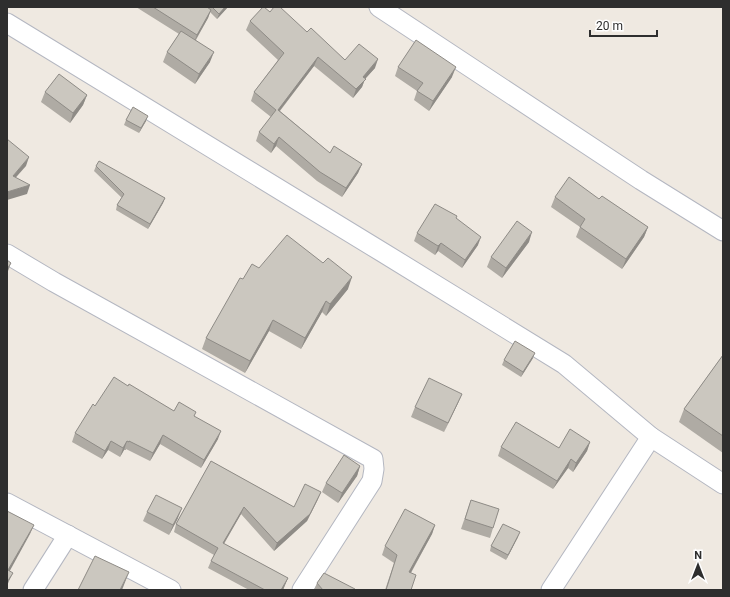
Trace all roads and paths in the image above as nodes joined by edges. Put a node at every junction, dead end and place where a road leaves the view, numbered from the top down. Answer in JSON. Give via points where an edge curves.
{"nodes":[{"id":1,"x":379,"y":7,"type":"edge"},
{"id":2,"x":7,"y":23,"type":"edge"},
{"id":3,"x":721,"y":225,"type":"edge"},
{"id":4,"x":7,"y":254,"type":"edge"},
{"id":5,"x":651,"y":437,"type":"junction"},
{"id":6,"x":723,"y":484,"type":"edge"},
{"id":7,"x":7,"y":503,"type":"edge"},
{"id":8,"x":68,"y":535,"type":"junction"},
{"id":9,"x":33,"y":590,"type":"edge"},
{"id":10,"x":171,"y":590,"type":"edge"},
{"id":11,"x":302,"y":590,"type":"edge"},
{"id":12,"x":550,"y":590,"type":"edge"}],
"edges":[{"from":1,"to":3,"type":"street","via":[[641,180]]},
{"from":2,"to":5,"type":"street","via":[[564,364]]},
{"from":4,"to":11,"type":"street","via":[[373,458],[372,481]]},
{"from":5,"to":6,"type":"street"},
{"from":5,"to":12,"type":"street"},
{"from":7,"to":8,"type":"street"},
{"from":8,"to":9,"type":"street"},
{"from":8,"to":10,"type":"street"}]}
